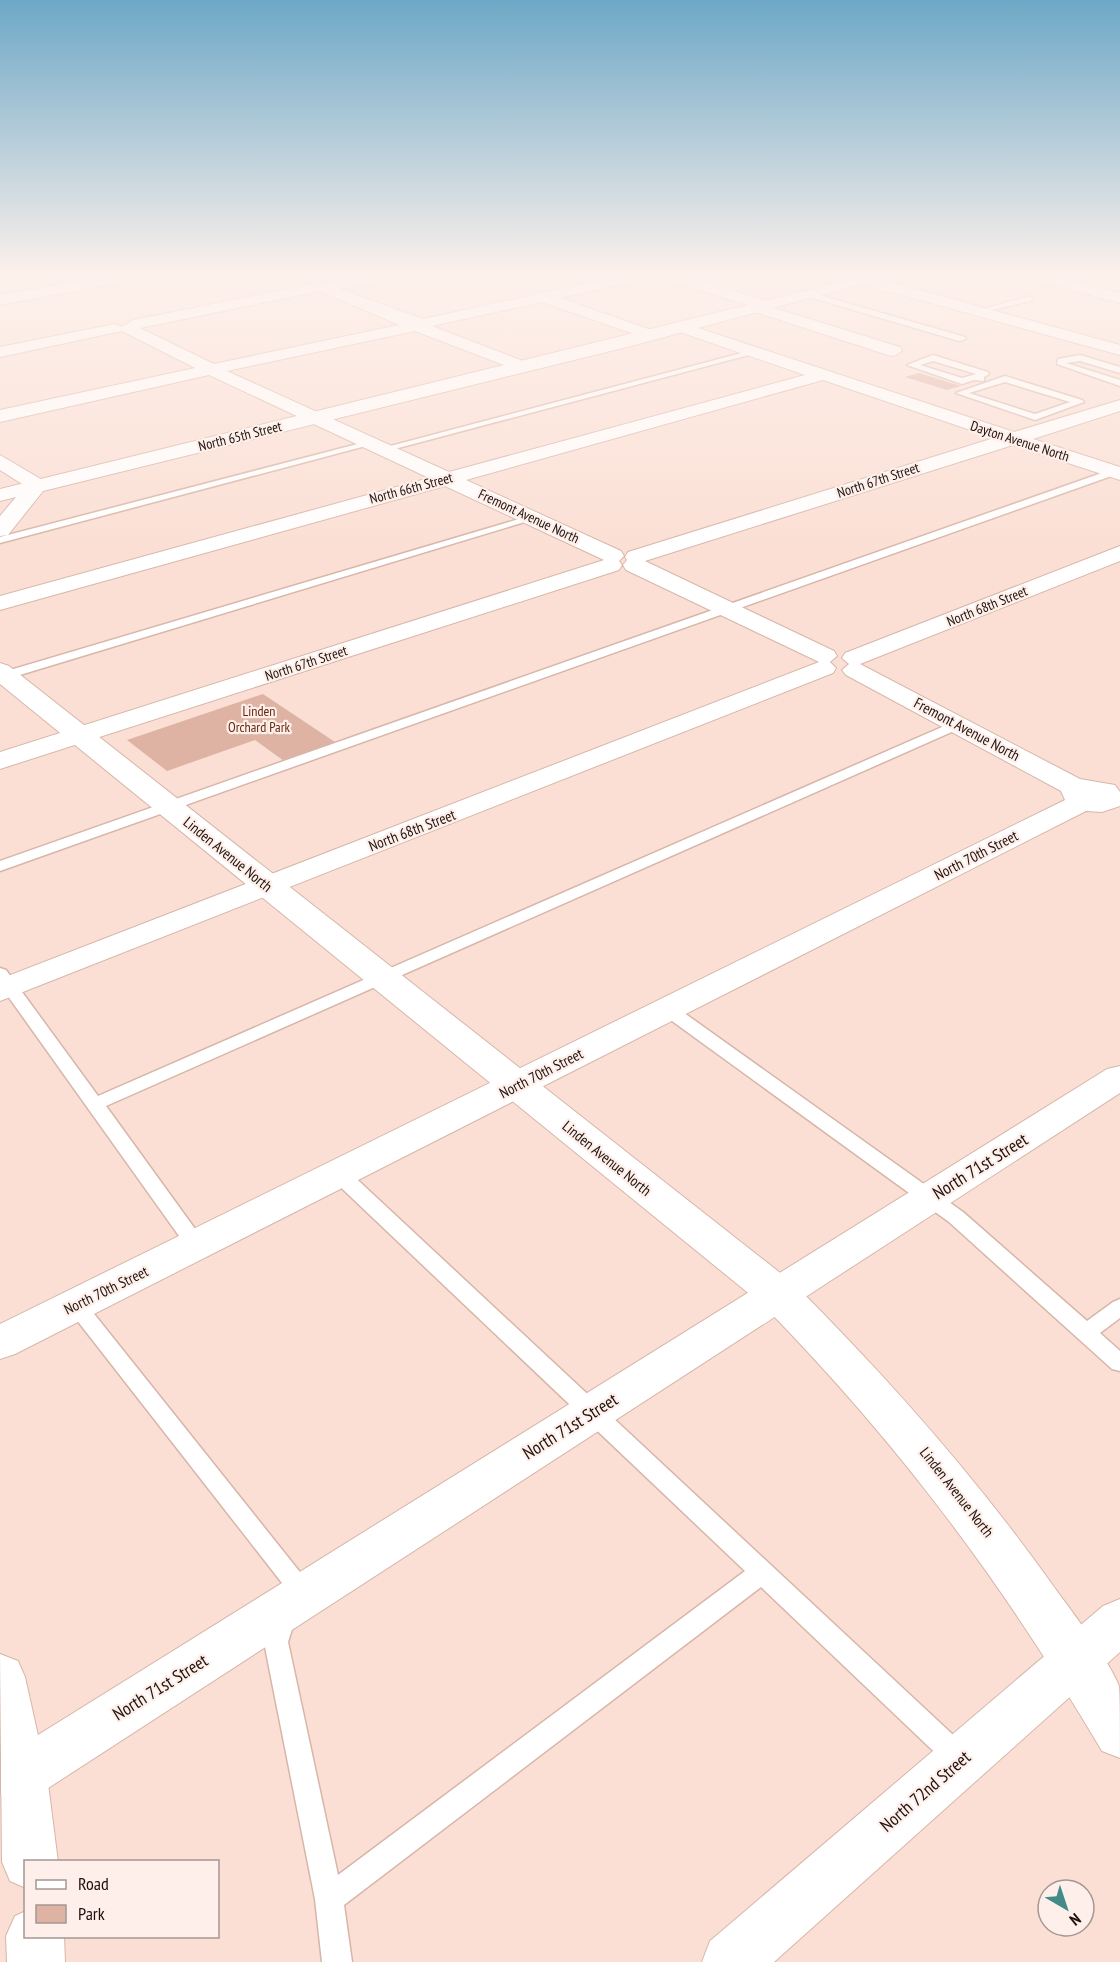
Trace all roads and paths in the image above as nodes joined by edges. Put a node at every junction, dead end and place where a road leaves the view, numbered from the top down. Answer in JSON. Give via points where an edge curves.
{"nodes":[{"id":1,"x":212,"y":369,"type":"joint"},
{"id":2,"x":516,"y":369,"type":"edge"},
{"id":3,"x":689,"y":369,"type":"edge"},
{"id":4,"x":804,"y":369,"type":"edge"},
{"id":5,"x":922,"y":369,"type":"edge"},
{"id":6,"x":967,"y":369,"type":"edge"},
{"id":7,"x":1072,"y":369,"type":"edge"},
{"id":8,"x":823,"y":375,"type":"junction"},
{"id":9,"x":974,"y":377,"type":"junction"},
{"id":10,"x":993,"y":383,"type":"junction"},
{"id":11,"x":1120,"y":383,"type":"edge"},
{"id":12,"x":1120,"y":405,"type":"edge"},
{"id":13,"x":1081,"y":407,"type":"junction"},
{"id":14,"x":0,"y":416,"type":"edge"},
{"id":15,"x":316,"y":417,"type":"junction"},
{"id":16,"x":1009,"y":438,"type":"junction"},
{"id":17,"x":378,"y":446,"type":"junction"},
{"id":18,"x":0,"y":460,"type":"edge"},
{"id":19,"x":1117,"y":473,"type":"edge"},
{"id":20,"x":448,"y":478,"type":"junction"},
{"id":21,"x":37,"y":485,"type":"junction"},
{"id":22,"x":0,"y":495,"type":"edge"},
{"id":23,"x":532,"y":518,"type":"junction"},
{"id":24,"x":0,"y":530,"type":"edge"},
{"id":25,"x":0,"y":540,"type":"edge"},
{"id":26,"x":1120,"y":553,"type":"edge"},
{"id":27,"x":624,"y":561,"type":"junction"},
{"id":28,"x":0,"y":603,"type":"edge"},
{"id":29,"x":725,"y":609,"type":"junction"},
{"id":30,"x":824,"y":662,"type":"junction"},
{"id":31,"x":855,"y":664,"type":"junction"},
{"id":32,"x":2,"y":675,"type":"edge"},
{"id":33,"x":958,"y":724,"type":"junction"},
{"id":34,"x":80,"y":735,"type":"junction"},
{"id":35,"x":0,"y":761,"type":"edge"},
{"id":36,"x":1102,"y":796,"type":"edge"},
{"id":37,"x":169,"y":807,"type":"junction"},
{"id":38,"x":0,"y":866,"type":"edge"},
{"id":39,"x":268,"y":886,"type":"junction"},
{"id":40,"x":379,"y":977,"type":"junction"},
{"id":41,"x":3,"y":984,"type":"edge"},
{"id":42,"x":667,"y":1009,"type":"junction"},
{"id":43,"x":1120,"y":1077,"type":"edge"},
{"id":44,"x":516,"y":1085,"type":"junction"},
{"id":45,"x":93,"y":1105,"type":"junction"},
{"id":46,"x":339,"y":1175,"type":"junction"},
{"id":47,"x":929,"y":1198,"type":"junction"},
{"id":48,"x":196,"y":1245,"type":"junction"},
{"id":49,"x":778,"y":1294,"type":"junction"},
{"id":50,"x":76,"y":1305,"type":"junction"},
{"id":51,"x":1120,"y":1307,"type":"edge"},
{"id":52,"x":1086,"y":1333,"type":"junction"},
{"id":53,"x":0,"y":1343,"type":"edge"},
{"id":54,"x":1120,"y":1363,"type":"edge"},
{"id":55,"x":591,"y":1413,"type":"junction"},
{"id":56,"x":762,"y":1572,"type":"junction"},
{"id":57,"x":288,"y":1606,"type":"junction"},
{"id":58,"x":1120,"y":1621,"type":"edge"},
{"id":59,"x":1076,"y":1659,"type":"junction"},
{"id":60,"x":0,"y":1677,"type":"edge"},
{"id":61,"x":1120,"y":1734,"type":"edge"},
{"id":62,"x":960,"y":1759,"type":"junction"},
{"id":63,"x":20,"y":1776,"type":"junction"},
{"id":64,"x":30,"y":1860,"type":"edge"},
{"id":65,"x":329,"y":1899,"type":"junction"},
{"id":66,"x":35,"y":1938,"type":"edge"},
{"id":67,"x":36,"y":1962,"type":"edge"},
{"id":68,"x":337,"y":1962,"type":"edge"},
{"id":69,"x":731,"y":1962,"type":"edge"}],
"edges":[{"from":1,"to":14,"type":"main road"},
{"from":1,"to":15,"type":"main road","name":"Fremont Avenue North"},
{"from":2,"to":15,"type":"main road","name":"North 65th Street"},
{"from":3,"to":17,"type":"lane"},
{"from":4,"to":8,"type":"main road","name":"Dayton Avenue North"},
{"from":5,"to":9,"type":"lane","via":[[962,381]]},
{"from":6,"to":9,"type":"lane","via":[[985,374]]},
{"from":7,"to":11,"type":"lane"},
{"from":8,"to":16,"type":"main road","name":"Dayton Avenue North"},
{"from":8,"to":20,"type":"main road","name":"North 66th Street"},
{"from":9,"to":10,"type":"lane"},
{"from":10,"to":13,"type":"lane","via":[[1005,379]]},
{"from":10,"to":13,"type":"lane","via":[[960,393],[1035,417]]},
{"from":12,"to":13,"type":"main road","name":"North 67th Street"},
{"from":13,"to":16,"type":"main road","name":"North 67th Street","via":[[1025,436]]},
{"from":15,"to":17,"type":"main road","name":"Fremont Avenue North"},
{"from":15,"to":21,"type":"main road","name":"North 65th Street"},
{"from":16,"to":19,"type":"main road","name":"Dayton Avenue North"},
{"from":16,"to":27,"type":"main road","name":"North 67th Street"},
{"from":17,"to":20,"type":"main road","name":"Fremont Avenue North"},
{"from":17,"to":25,"type":"lane"},
{"from":18,"to":21,"type":"main road"},
{"from":19,"to":29,"type":"lane"},
{"from":20,"to":23,"type":"main road","name":"Fremont Avenue North"},
{"from":20,"to":28,"type":"main road","name":"North 66th Street"},
{"from":21,"to":22,"type":"main road","name":"North 65th Street"},
{"from":21,"to":24,"type":"main road"},
{"from":23,"to":27,"type":"main road","name":"Fremont Avenue North"},
{"from":23,"to":32,"type":"lane"},
{"from":26,"to":31,"type":"main road","name":"North 68th Street"},
{"from":27,"to":29,"type":"main road","name":"Fremont Avenue North"},
{"from":27,"to":34,"type":"main road","name":"North 67th Street"},
{"from":29,"to":30,"type":"main road","name":"Fremont Avenue North"},
{"from":29,"to":37,"type":"lane"},
{"from":30,"to":31,"type":"main road","via":[[837,654]]},
{"from":30,"to":39,"type":"main road","name":"North 68th Street"},
{"from":31,"to":33,"type":"main road","name":"Fremont Avenue North"},
{"from":32,"to":34,"type":"main road","name":"Linden Avenue North"},
{"from":33,"to":36,"type":"main road","name":"Fremont Avenue North"},
{"from":33,"to":40,"type":"lane"},
{"from":34,"to":35,"type":"main road","name":"North 67th Street"},
{"from":34,"to":37,"type":"main road","name":"Linden Avenue North"},
{"from":36,"to":42,"type":"main road","name":"North 70th Street"},
{"from":37,"to":38,"type":"lane"},
{"from":37,"to":39,"type":"main road","name":"Linden Avenue North"},
{"from":39,"to":40,"type":"main road","name":"Linden Avenue North"},
{"from":39,"to":41,"type":"main road","name":"North 68th Street"},
{"from":40,"to":44,"type":"main road","name":"Linden Avenue North"},
{"from":40,"to":45,"type":"lane"},
{"from":41,"to":45,"type":"lane"},
{"from":42,"to":44,"type":"main road","name":"North 70th Street"},
{"from":42,"to":47,"type":"lane"},
{"from":43,"to":47,"type":"main road","name":"North 71st Street"},
{"from":44,"to":46,"type":"main road","name":"North 70th Street"},
{"from":44,"to":49,"type":"main road","name":"Linden Avenue North"},
{"from":45,"to":48,"type":"lane"},
{"from":46,"to":48,"type":"main road","name":"North 70th Street"},
{"from":46,"to":55,"type":"lane"},
{"from":47,"to":49,"type":"main road","name":"North 71st Street"},
{"from":47,"to":52,"type":"lane","via":[[956,1217]]},
{"from":48,"to":50,"type":"main road","name":"North 70th Street"},
{"from":49,"to":55,"type":"main road","name":"North 71st Street"},
{"from":49,"to":59,"type":"main road","name":"Linden Avenue North","via":[[926,1452],[988,1531]]},
{"from":50,"to":53,"type":"main road","name":"North 70th Street"},
{"from":50,"to":57,"type":"lane","via":[[295,1581]]},
{"from":51,"to":52,"type":"lane"},
{"from":52,"to":54,"type":"lane"},
{"from":55,"to":56,"type":"lane"},
{"from":55,"to":57,"type":"main road","name":"North 71st Street"},
{"from":56,"to":62,"type":"lane"},
{"from":56,"to":65,"type":"lane"},
{"from":57,"to":63,"type":"main road","name":"North 71st Street"},
{"from":57,"to":65,"type":"lane","via":[[276,1642]]},
{"from":58,"to":59,"type":"main road","name":"North 72nd Street"},
{"from":59,"to":61,"type":"main road","name":"Linden Avenue North"},
{"from":59,"to":62,"type":"main road","name":"North 72nd Street"},
{"from":60,"to":63,"type":"main road"},
{"from":62,"to":69,"type":"main road","name":"North 72nd Street"},
{"from":63,"to":64,"type":"main road"},
{"from":65,"to":68,"type":"lane"},
{"from":66,"to":67,"type":"main road"}]}
